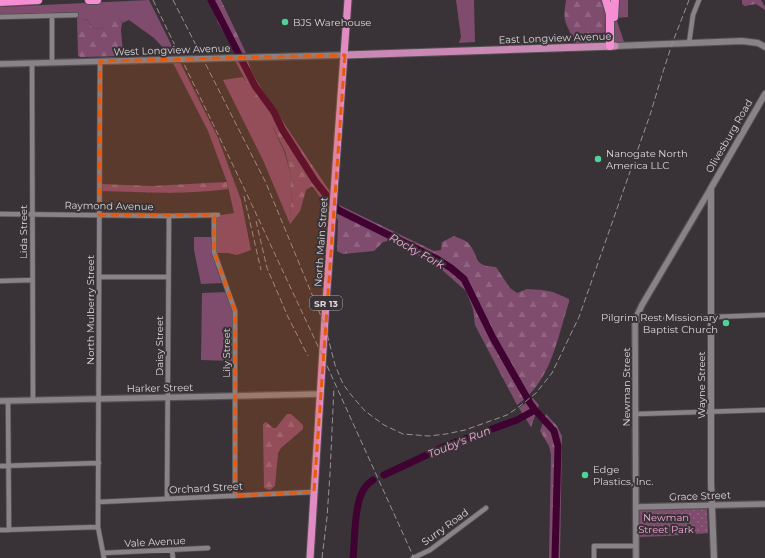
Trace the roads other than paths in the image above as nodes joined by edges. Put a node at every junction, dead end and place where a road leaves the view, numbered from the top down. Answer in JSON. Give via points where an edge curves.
{"nodes":[{"id":1,"x":38,"y":0,"type":"edge"},
{"id":2,"x":89,"y":0,"type":"edge"},
{"id":3,"x":97,"y":0,"type":"edge"},
{"id":4,"x":348,"y":0,"type":"edge"},
{"id":5,"x":606,"y":0,"type":"edge"},
{"id":6,"x":615,"y":0,"type":"edge"},
{"id":7,"x":699,"y":0,"type":"edge"},
{"id":8,"x":0,"y":2,"type":"edge"},
{"id":9,"x":76,"y":15,"type":"dead end"},
{"id":10,"x":52,"y":16,"type":"junction"},
{"id":11,"x":0,"y":18,"type":"edge"},
{"id":12,"x":688,"y":43,"type":"junction"},
{"id":13,"x":613,"y":46,"type":"junction"},
{"id":14,"x":765,"y":47,"type":"edge"},
{"id":15,"x":345,"y":55,"type":"junction"},
{"id":16,"x":100,"y":61,"type":"junction"},
{"id":17,"x":32,"y":63,"type":"junction"},
{"id":18,"x":52,"y":63,"type":"junction"},
{"id":19,"x":0,"y":64,"type":"edge"},
{"id":20,"x":765,"y":94,"type":"edge"},
{"id":21,"x":711,"y":188,"type":"junction"},
{"id":22,"x":0,"y":214,"type":"edge"},
{"id":23,"x":32,"y":214,"type":"junction"},
{"id":24,"x":99,"y":215,"type":"junction"},
{"id":25,"x":216,"y":215,"type":"joint"},
{"id":26,"x":169,"y":216,"type":"junction"},
{"id":27,"x":168,"y":276,"type":"junction"},
{"id":28,"x":99,"y":277,"type":"junction"},
{"id":29,"x":32,"y":280,"type":"junction"},
{"id":30,"x":0,"y":281,"type":"edge"},
{"id":31,"x":765,"y":315,"type":"edge"},
{"id":32,"x":711,"y":317,"type":"junction"},
{"id":33,"x":635,"y":320,"type":"junction"},
{"id":34,"x":320,"y":394,"type":"junction"},
{"id":35,"x":235,"y":395,"type":"junction"},
{"id":36,"x":168,"y":397,"type":"junction"},
{"id":37,"x":99,"y":399,"type":"junction"},
{"id":38,"x":33,"y":400,"type":"junction"},
{"id":39,"x":0,"y":401,"type":"edge"},
{"id":40,"x":8,"y":401,"type":"junction"},
{"id":41,"x":765,"y":410,"type":"edge"},
{"id":42,"x":711,"y":412,"type":"junction"},
{"id":43,"x":636,"y":414,"type":"junction"},
{"id":44,"x":99,"y":463,"type":"junction"},
{"id":45,"x":9,"y":465,"type":"junction"},
{"id":46,"x":0,"y":466,"type":"edge"},
{"id":47,"x":314,"y":492,"type":"junction"},
{"id":48,"x":235,"y":496,"type":"junction"},
{"id":49,"x":167,"y":499,"type":"junction"},
{"id":50,"x":98,"y":502,"type":"junction"},
{"id":51,"x":765,"y":504,"type":"edge"},
{"id":52,"x":711,"y":505,"type":"junction"},
{"id":53,"x":636,"y":507,"type":"junction"},
{"id":54,"x":486,"y":508,"type":"dead end"},
{"id":55,"x":98,"y":528,"type":"junction"},
{"id":56,"x":0,"y":530,"type":"edge"},
{"id":57,"x":9,"y":530,"type":"junction"},
{"id":58,"x":636,"y":546,"type":"junction"},
{"id":59,"x":208,"y":548,"type":"dead end"},
{"id":60,"x":172,"y":550,"type":"junction"},
{"id":61,"x":103,"y":556,"type":"edge"},
{"id":62,"x":173,"y":558,"type":"edge"},
{"id":63,"x":310,"y":558,"type":"edge"},
{"id":64,"x":413,"y":558,"type":"edge"},
{"id":65,"x":594,"y":558,"type":"edge"},
{"id":66,"x":636,"y":558,"type":"edge"},
{"id":67,"x":714,"y":558,"type":"edge"}],
"edges":[{"from":1,"to":8,"type":"highway"},
{"from":2,"to":3,"type":"highway"},
{"from":4,"to":15,"type":"highway","name":"North Main Street","number":"SR 13"},
{"from":5,"to":13,"type":"highway"},
{"from":6,"to":13,"type":"highway"},
{"from":7,"to":12,"type":"street"},
{"from":9,"to":10,"type":"street"},
{"from":10,"to":11,"type":"street"},
{"from":10,"to":18,"type":"street"},
{"from":12,"to":13,"type":"main road","name":"East Longview Avenue"},
{"from":12,"to":14,"type":"main road","name":"East Longview Avenue","via":[[742,41],[758,43]]},
{"from":13,"to":15,"type":"main road","name":"East Longview Avenue"},
{"from":15,"to":16,"type":"street","name":"West Longview Avenue"},
{"from":15,"to":34,"type":"highway","name":"North Main Street","number":"SR 13"},
{"from":16,"to":18,"type":"street","name":"West Longview Avenue"},
{"from":16,"to":24,"type":"street","name":"North Mulberry Street"},
{"from":17,"to":18,"type":"street","name":"West Longview Avenue"},
{"from":17,"to":19,"type":"street","name":"West Longview Avenue"},
{"from":17,"to":23,"type":"street","name":"Lida Street"},
{"from":20,"to":21,"type":"main road","name":"Olivesburg Road"},
{"from":21,"to":32,"type":"main road","name":"Wayne Street"},
{"from":21,"to":33,"type":"street","name":"Newman Street"},
{"from":22,"to":23,"type":"street","name":"Raymond Avenue"},
{"from":23,"to":24,"type":"street","name":"Raymond Avenue"},
{"from":23,"to":29,"type":"street","name":"Lida Street"},
{"from":24,"to":26,"type":"street","name":"Raymond Avenue"},
{"from":24,"to":28,"type":"street","name":"North Mulberry Street"},
{"from":25,"to":26,"type":"street","name":"Raymond Avenue"},
{"from":25,"to":35,"type":"street","name":"Lily Street","via":[[214,252],[235,311]]},
{"from":26,"to":27,"type":"street","name":"Daisy Street"},
{"from":27,"to":28,"type":"street"},
{"from":27,"to":36,"type":"street","name":"Daisy Street"},
{"from":28,"to":37,"type":"street","name":"North Mulberry Street"},
{"from":29,"to":30,"type":"street"},
{"from":29,"to":38,"type":"street","name":"Lida Street"},
{"from":31,"to":32,"type":"street"},
{"from":32,"to":33,"type":"street"},
{"from":32,"to":42,"type":"main road","name":"Wayne Street"},
{"from":33,"to":43,"type":"street","name":"Newman Street"},
{"from":34,"to":35,"type":"street","name":"Harker Street"},
{"from":34,"to":47,"type":"highway","name":"North Main Street","number":"SR 13"},
{"from":35,"to":36,"type":"street","name":"Harker Street"},
{"from":35,"to":48,"type":"street","name":"Lily Street"},
{"from":36,"to":37,"type":"street","name":"Harker Street"},
{"from":36,"to":49,"type":"street","name":"Daisy Street"},
{"from":37,"to":38,"type":"street","name":"Harker Street"},
{"from":37,"to":44,"type":"street","name":"North Mulberry Street"},
{"from":38,"to":40,"type":"street","name":"Harker Street"},
{"from":39,"to":40,"type":"street","name":"Harker Street"},
{"from":40,"to":45,"type":"street"},
{"from":41,"to":42,"type":"street"},
{"from":42,"to":43,"type":"street"},
{"from":42,"to":52,"type":"main road","name":"Wayne Street"},
{"from":43,"to":53,"type":"street","name":"Newman Street"},
{"from":44,"to":45,"type":"street"},
{"from":44,"to":50,"type":"street","name":"North Mulberry Street"},
{"from":45,"to":46,"type":"street"},
{"from":45,"to":57,"type":"street"},
{"from":47,"to":48,"type":"street","name":"Orchard Street"},
{"from":47,"to":63,"type":"highway","name":"North Main Street","number":"SR 13"},
{"from":48,"to":49,"type":"street","name":"Orchard Street"},
{"from":49,"to":50,"type":"street","name":"Orchard Street"},
{"from":50,"to":55,"type":"street","name":"North Mulberry Street"},
{"from":51,"to":52,"type":"street","name":"Grace Street"},
{"from":52,"to":53,"type":"street","name":"Grace Street"},
{"from":52,"to":67,"type":"main road","name":"Wayne Street"},
{"from":53,"to":58,"type":"street","name":"Newman Street"},
{"from":54,"to":64,"type":"street","name":"Surry Road","via":[[434,547]]},
{"from":55,"to":57,"type":"street"},
{"from":55,"to":61,"type":"street","name":"North Mulberry Street"},
{"from":56,"to":57,"type":"street"},
{"from":58,"to":65,"type":"street","via":[[594,546]]},
{"from":58,"to":66,"type":"street","name":"Newman Street"},
{"from":59,"to":60,"type":"street","name":"Vale Avenue"},
{"from":60,"to":61,"type":"street","name":"Vale Avenue"},
{"from":60,"to":62,"type":"street"}]}
